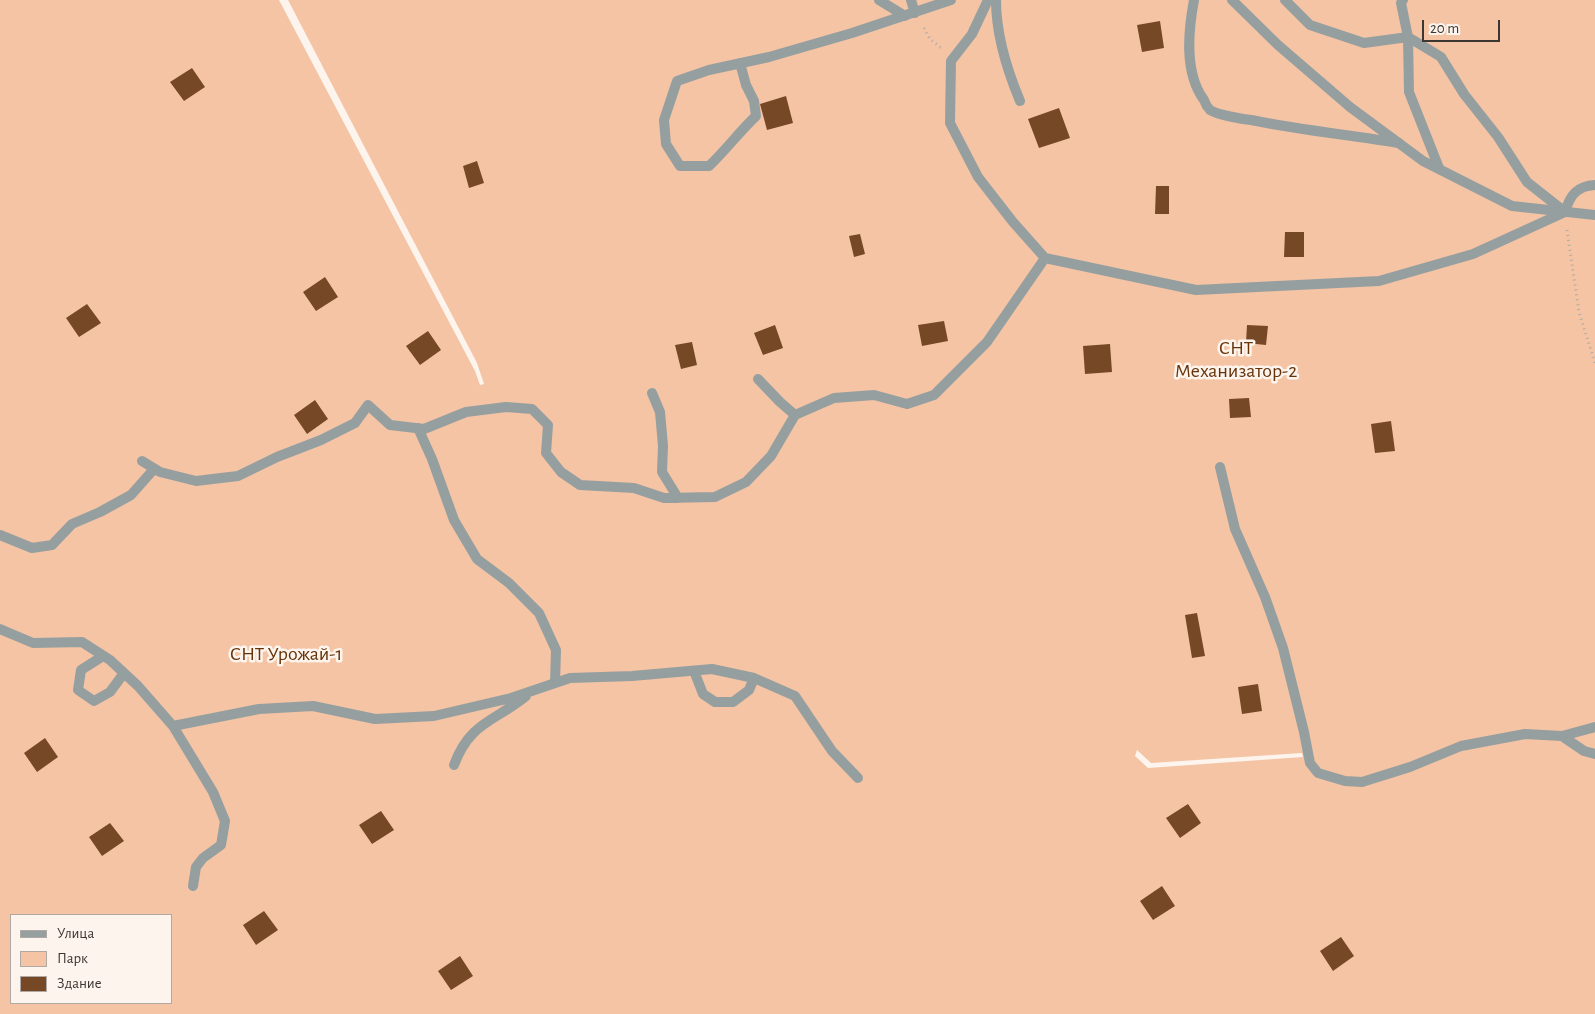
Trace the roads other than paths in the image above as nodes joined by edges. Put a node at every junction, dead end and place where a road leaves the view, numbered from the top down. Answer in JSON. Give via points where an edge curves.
{"nodes":[{"id":1,"x":879,"y":0,"type":"edge"},
{"id":2,"x":911,"y":0,"type":"edge"},
{"id":3,"x":951,"y":0,"type":"edge"},
{"id":4,"x":988,"y":0,"type":"edge"},
{"id":5,"x":996,"y":0,"type":"edge"},
{"id":6,"x":1194,"y":0,"type":"edge"},
{"id":7,"x":1232,"y":0,"type":"edge"},
{"id":8,"x":1285,"y":0,"type":"edge"},
{"id":9,"x":1401,"y":1,"type":"edge"},
{"id":10,"x":910,"y":14,"type":"junction"},
{"id":11,"x":1408,"y":37,"type":"junction"},
{"id":12,"x":740,"y":63,"type":"junction"},
{"id":13,"x":1020,"y":101,"type":"dead end"},
{"id":14,"x":1399,"y":143,"type":"junction"},
{"id":15,"x":1439,"y":168,"type":"junction"},
{"id":16,"x":1595,"y":185,"type":"edge"},
{"id":17,"x":1565,"y":212,"type":"junction"},
{"id":18,"x":1595,"y":215,"type":"edge"},
{"id":19,"x":1045,"y":258,"type":"junction"},
{"id":20,"x":758,"y":379,"type":"dead end"},
{"id":21,"x":652,"y":393,"type":"dead end"},
{"id":22,"x":795,"y":415,"type":"junction"},
{"id":23,"x":418,"y":428,"type":"junction"},
{"id":24,"x":142,"y":461,"type":"dead end"},
{"id":25,"x":1220,"y":467,"type":"dead end"},
{"id":26,"x":154,"y":468,"type":"junction"},
{"id":27,"x":678,"y":498,"type":"junction"},
{"id":28,"x":0,"y":535,"type":"edge"},
{"id":29,"x":0,"y":629,"type":"edge"},
{"id":30,"x":103,"y":656,"type":"junction"},
{"id":31,"x":694,"y":671,"type":"junction"},
{"id":32,"x":124,"y":673,"type":"junction"},
{"id":33,"x":754,"y":678,"type":"junction"},
{"id":34,"x":555,"y":683,"type":"junction"},
{"id":35,"x":535,"y":690,"type":"junction"},
{"id":36,"x":173,"y":726,"type":"junction"},
{"id":37,"x":1595,"y":727,"type":"edge"},
{"id":38,"x":1562,"y":736,"type":"junction"},
{"id":39,"x":1595,"y":754,"type":"edge"},
{"id":40,"x":454,"y":765,"type":"dead end"},
{"id":41,"x":858,"y":778,"type":"dead end"},
{"id":42,"x":193,"y":886,"type":"dead end"}],
"edges":[{"from":1,"to":10,"type":"street"},
{"from":2,"to":10,"type":"street"},
{"from":3,"to":10,"type":"street"},
{"from":4,"to":19,"type":"street","via":[[972,34],[952,61],[950,123],[978,177]]},
{"from":5,"to":13,"type":"street","via":[[1009,75]]},
{"from":6,"to":14,"type":"street","via":[[1190,60],[1197,91],[1210,110],[1292,128]]},
{"from":7,"to":14,"type":"street","via":[[1278,45]]},
{"from":8,"to":11,"type":"street","via":[[1310,24],[1364,43]]},
{"from":9,"to":11,"type":"street"},
{"from":10,"to":12,"type":"street","via":[[833,39]]},
{"from":11,"to":15,"type":"street","via":[[1409,92]]},
{"from":11,"to":17,"type":"street","via":[[1441,57],[1526,182]]},
{"from":12,"to":12,"type":"street","via":[[677,81],[664,120],[666,144],[680,166],[709,166],[756,116]]},
{"from":14,"to":15,"type":"street"},
{"from":15,"to":17,"type":"street","via":[[1512,206]]},
{"from":16,"to":17,"type":"street","via":[[1585,186],[1570,197]]},
{"from":17,"to":18,"type":"street"},
{"from":17,"to":19,"type":"street","via":[[1473,254],[1380,280],[1196,290]]},
{"from":19,"to":22,"type":"street","via":[[987,342],[934,395],[907,404],[874,396],[834,398]]},
{"from":20,"to":22,"type":"street"},
{"from":21,"to":27,"type":"street","via":[[660,412],[662,472]]},
{"from":22,"to":27,"type":"street","via":[[771,456],[746,482],[715,497]]},
{"from":23,"to":26,"type":"street","via":[[390,425],[368,405],[355,423],[238,476],[196,481]]},
{"from":23,"to":27,"type":"street","via":[[466,412],[506,407],[532,409],[548,425],[546,453],[561,472],[580,485],[634,488],[664,498]]},
{"from":23,"to":34,"type":"street","via":[[454,520],[477,559],[509,583],[539,613],[556,650]]},
{"from":24,"to":26,"type":"street"},
{"from":25,"to":38,"type":"street","via":[[1236,529],[1283,648],[1310,764],[1318,773],[1362,782],[1461,746],[1525,734]]},
{"from":26,"to":28,"type":"street","via":[[131,495],[72,524],[52,546],[32,548]]},
{"from":29,"to":30,"type":"street","via":[[33,642],[82,642]]},
{"from":30,"to":32,"type":"street"},
{"from":30,"to":32,"type":"street","via":[[81,670],[78,690],[94,701],[110,692]]},
{"from":31,"to":33,"type":"street","via":[[712,669]]},
{"from":31,"to":33,"type":"street","via":[[703,694],[715,702],[732,702],[749,690]]},
{"from":31,"to":34,"type":"street","via":[[570,678]]},
{"from":32,"to":36,"type":"street"},
{"from":33,"to":41,"type":"street","via":[[795,696],[832,751]]},
{"from":34,"to":35,"type":"street"},
{"from":35,"to":36,"type":"street","via":[[434,716],[375,719],[313,706],[260,709]]},
{"from":35,"to":40,"type":"street","via":[[479,726],[459,750]]},
{"from":36,"to":42,"type":"street","via":[[213,792],[225,821],[220,845],[196,867]]},
{"from":37,"to":38,"type":"street"},
{"from":38,"to":39,"type":"street","via":[[1584,752]]}]}
